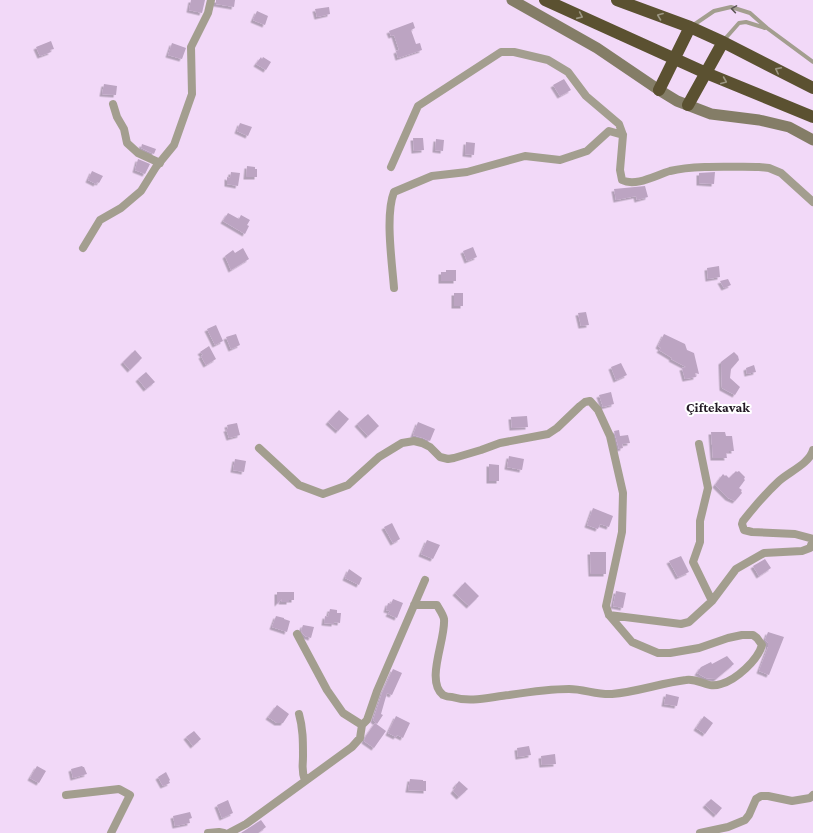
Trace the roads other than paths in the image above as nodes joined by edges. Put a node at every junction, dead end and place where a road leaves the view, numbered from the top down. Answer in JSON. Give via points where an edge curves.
{"nodes":[{"id":1,"x":211,"y":0,"type":"edge"},
{"id":2,"x":512,"y":0,"type":"edge"},
{"id":3,"x":545,"y":0,"type":"edge"},
{"id":4,"x":617,"y":0,"type":"edge"},
{"id":5,"x":690,"y":27,"type":"junction"},
{"id":6,"x":767,"y":28,"type":"junction"},
{"id":7,"x":722,"y":42,"type":"junction"},
{"id":8,"x":675,"y":59,"type":"junction"},
{"id":9,"x":812,"y":61,"type":"edge"},
{"id":10,"x":706,"y":73,"type":"junction"},
{"id":11,"x":813,"y":88,"type":"edge"},
{"id":12,"x":659,"y":90,"type":"junction"},
{"id":13,"x":113,"y":104,"type":"dead end"},
{"id":14,"x":688,"y":105,"type":"junction"},
{"id":15,"x":813,"y":117,"type":"edge"},
{"id":16,"x":623,"y":135,"type":"junction"},
{"id":17,"x":813,"y":140,"type":"edge"},
{"id":18,"x":160,"y":163,"type":"junction"},
{"id":19,"x":391,"y":167,"type":"dead end"},
{"id":20,"x":813,"y":202,"type":"edge"},
{"id":21,"x":83,"y":248,"type":"dead end"},
{"id":22,"x":394,"y":288,"type":"dead end"},
{"id":23,"x":699,"y":444,"type":"dead end"},
{"id":24,"x":259,"y":448,"type":"dead end"},
{"id":25,"x":813,"y":450,"type":"edge"},
{"id":26,"x":813,"y":539,"type":"edge"},
{"id":27,"x":425,"y":580,"type":"dead end"},
{"id":28,"x":712,"y":601,"type":"junction"},
{"id":29,"x":414,"y":605,"type":"junction"},
{"id":30,"x":609,"y":615,"type":"junction"},
{"id":31,"x":297,"y":634,"type":"dead end"},
{"id":32,"x":300,"y":714,"type":"dead end"},
{"id":33,"x":362,"y":725,"type":"junction"},
{"id":34,"x":305,"y":781,"type":"junction"},
{"id":35,"x":66,"y":795,"type":"dead end"},
{"id":36,"x":813,"y":795,"type":"edge"},
{"id":37,"x":111,"y":833,"type":"edge"},
{"id":38,"x":208,"y":833,"type":"edge"},
{"id":39,"x":224,"y":833,"type":"edge"},
{"id":40,"x":229,"y":833,"type":"edge"},
{"id":41,"x":700,"y":833,"type":"edge"}],
"edges":[{"from":1,"to":18,"type":"street","via":[[208,13],[191,47],[192,94],[174,145]]},
{"from":2,"to":12,"type":"street","via":[[597,48]]},
{"from":3,"to":8,"type":"highway","one_way":true},
{"from":5,"to":4,"type":"highway","one_way":true},
{"from":6,"to":5,"type":"lane","one_way":true,"via":[[750,13],[731,7],[714,12]]},
{"from":5,"to":7,"type":"highway"},
{"from":5,"to":8,"type":"highway"},
{"from":6,"to":7,"type":"lane","via":[[746,22],[739,23]]},
{"from":6,"to":9,"type":"lane"},
{"from":7,"to":10,"type":"highway"},
{"from":11,"to":7,"type":"highway","one_way":true},
{"from":8,"to":10,"type":"highway"},
{"from":8,"to":12,"type":"highway"},
{"from":10,"to":14,"type":"highway"},
{"from":10,"to":15,"type":"highway","one_way":true},
{"from":12,"to":14,"type":"street"},
{"from":13,"to":18,"type":"street","via":[[127,143],[138,154]]},
{"from":14,"to":17,"type":"street","via":[[711,114],[759,120],[789,128]]},
{"from":16,"to":19,"type":"street","via":[[619,124],[586,96],[568,72],[548,60],[514,52],[501,52],[418,106]]},
{"from":16,"to":20,"type":"street","via":[[620,170],[622,180],[627,182],[690,168],[760,167],[782,173]]},
{"from":16,"to":22,"type":"street","via":[[609,131],[587,151],[560,160],[525,156],[467,172],[432,176],[394,192],[391,198],[390,235]]},
{"from":18,"to":21,"type":"street","via":[[141,191],[121,208],[100,220]]},
{"from":23,"to":28,"type":"street","via":[[708,488],[700,521],[700,542],[693,562]]},
{"from":24,"to":30,"type":"street","via":[[299,485],[323,494],[348,485],[378,457],[402,443],[422,442],[440,457],[454,458],[500,443],[548,434],[585,402],[590,401],[598,410],[610,436],[623,493],[622,532],[606,606]]},
{"from":25,"to":26,"type":"street","via":[[812,455],[764,496],[742,524],[744,530],[752,532],[795,534]]},
{"from":26,"to":28,"type":"street","via":[[810,548],[802,552],[764,553],[736,569]]},
{"from":27,"to":29,"type":"street"},
{"from":28,"to":30,"type":"street","via":[[689,622],[681,624]]},
{"from":29,"to":30,"type":"street","via":[[437,605],[444,617],[444,630],[436,667],[436,684],[443,695],[459,700],[557,689],[611,694],[687,680],[696,680],[709,686],[720,685],[747,667],[760,652],[762,645],[752,635],[742,635],[699,648],[658,653],[632,642]]},
{"from":29,"to":33,"type":"street","via":[[367,720]]},
{"from":31,"to":33,"type":"street","via":[[327,690],[344,713]]},
{"from":32,"to":34,"type":"street","via":[[303,729],[302,772]]},
{"from":33,"to":34,"type":"street","via":[[360,738],[352,747]]},
{"from":34,"to":40,"type":"street","via":[[246,824]]},
{"from":35,"to":37,"type":"street","via":[[119,789],[130,795]]},
{"from":36,"to":41,"type":"street","via":[[810,798],[792,801],[761,796],[756,799],[745,820],[728,827]]},
{"from":38,"to":39,"type":"street"}]}
